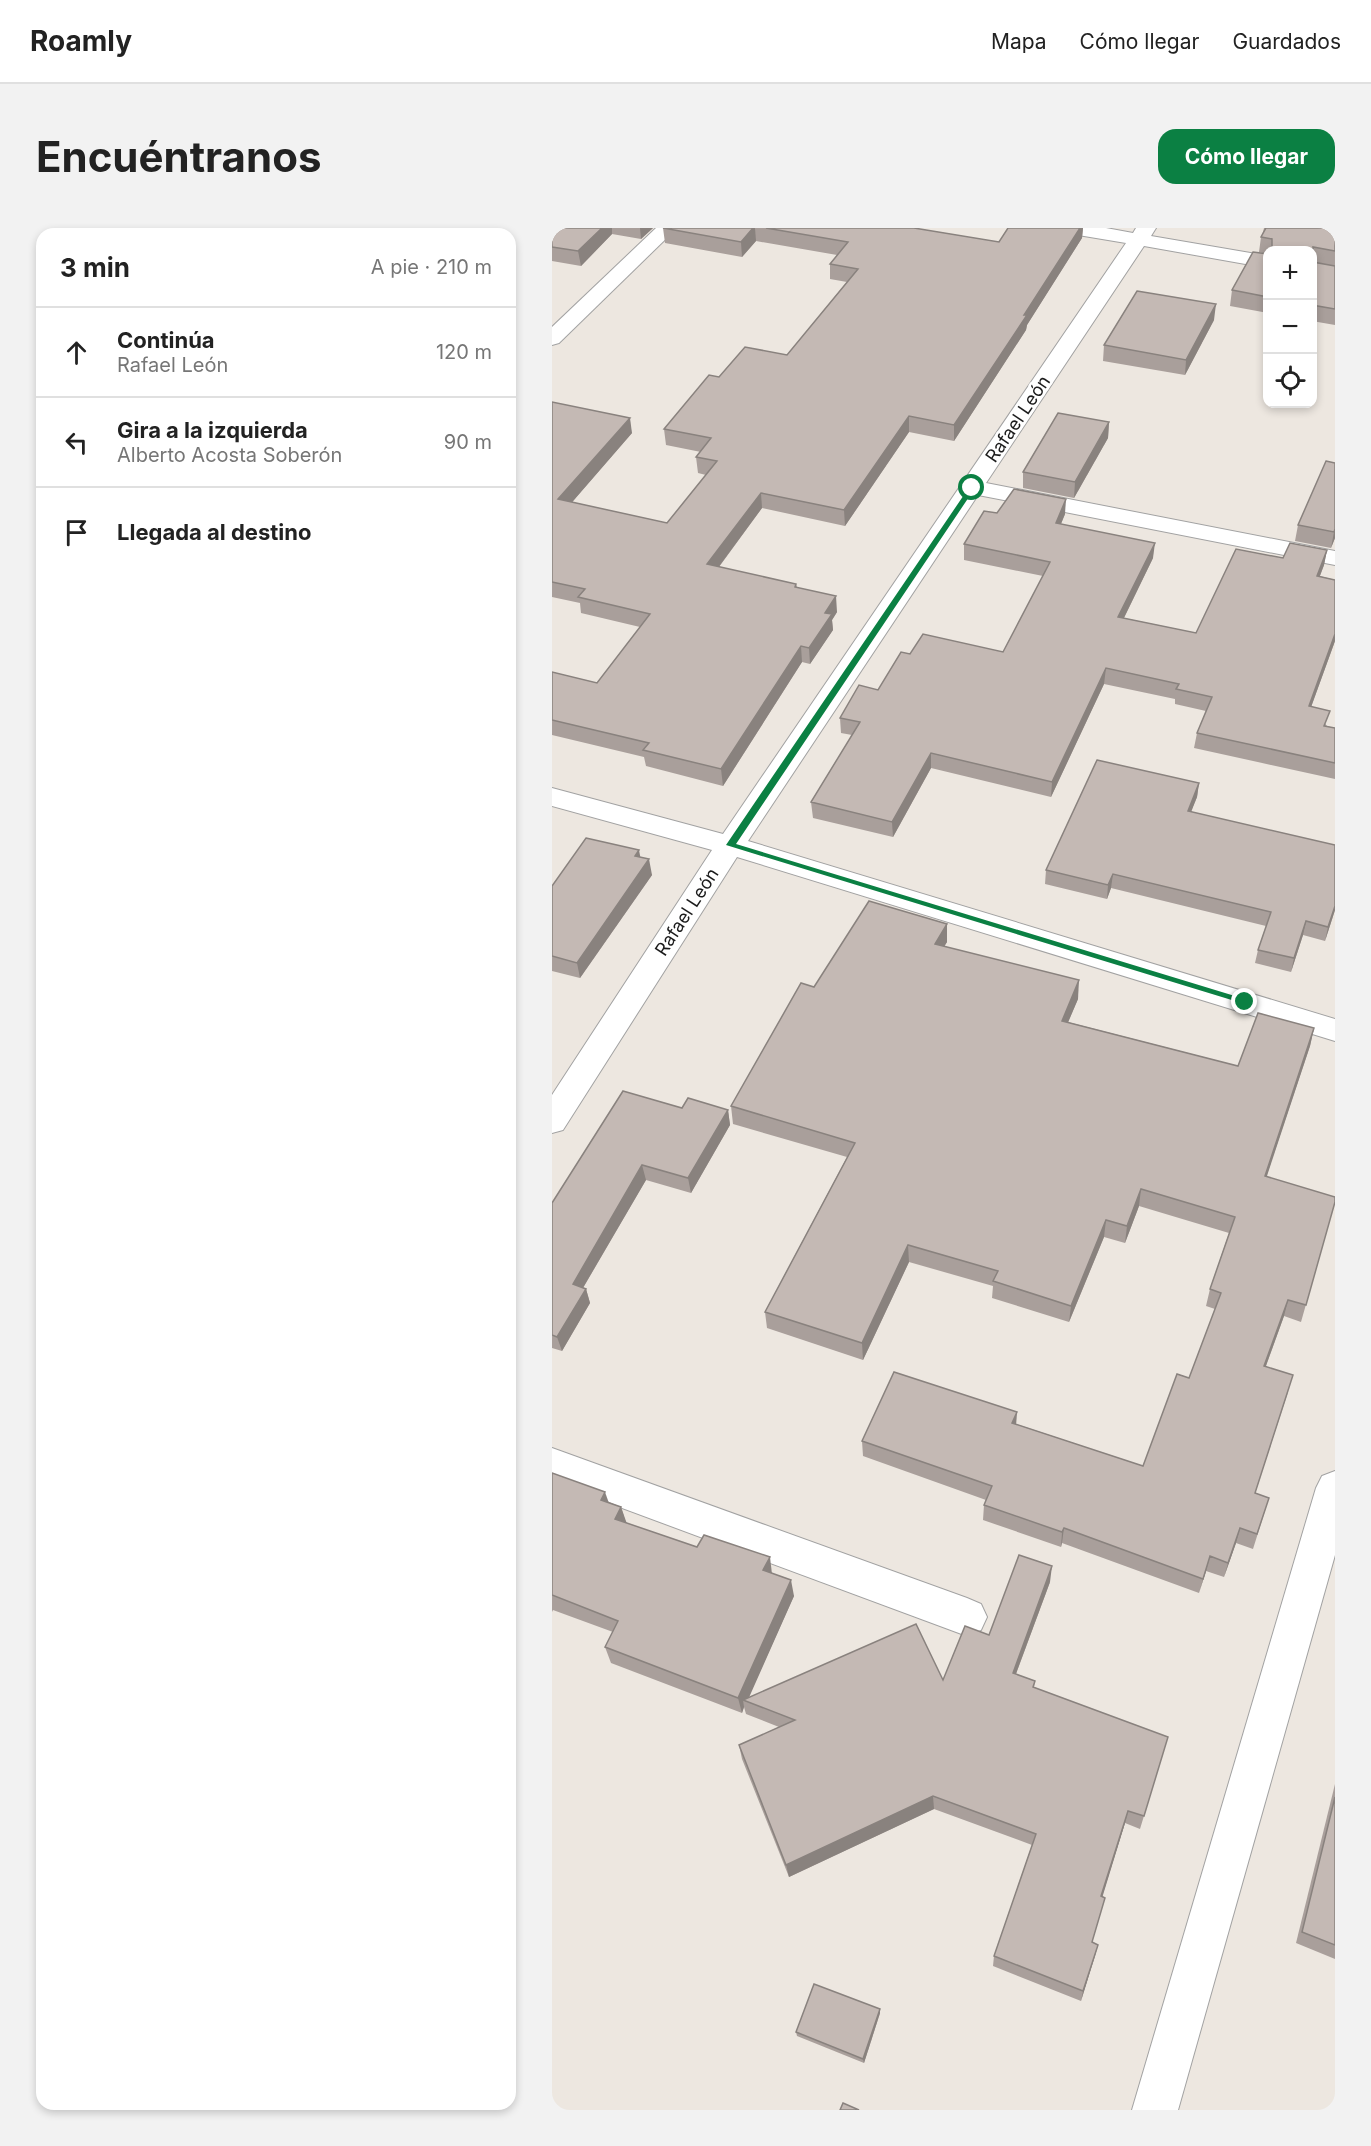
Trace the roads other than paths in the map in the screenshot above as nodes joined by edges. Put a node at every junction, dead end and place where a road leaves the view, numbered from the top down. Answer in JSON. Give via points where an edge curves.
{"nodes":[{"id":1,"x":667,"y":228,"type":"edge"},
{"id":2,"x":1072,"y":228,"type":"edge"},
{"id":3,"x":1142,"y":234,"type":"edge"},
{"id":4,"x":1263,"y":261,"type":"edge"},
{"id":5,"x":552,"y":339,"type":"edge"},
{"id":6,"x":972,"y":488,"type":"junction"},
{"id":7,"x":1335,"y":558,"type":"edge"},
{"id":8,"x":552,"y":797,"type":"edge"},
{"id":9,"x":730,"y":845,"type":"junction"},
{"id":10,"x":1335,"y":1030,"type":"edge"},
{"id":11,"x":552,"y":1121,"type":"edge"},
{"id":12,"x":552,"y":1465,"type":"edge"},
{"id":13,"x":1335,"y":1488,"type":"edge"},
{"id":14,"x":967,"y":1617,"type":"dead end"},
{"id":15,"x":1155,"y":2110,"type":"edge"}],
"edges":[{"from":1,"to":5,"type":"street"},
{"from":2,"to":3,"type":"street"},
{"from":3,"to":4,"type":"street"},
{"from":3,"to":6,"type":"street","name":"Rafael León"},
{"from":6,"to":7,"type":"street"},
{"from":6,"to":9,"type":"street","name":"Rafael León"},
{"from":8,"to":9,"type":"street"},
{"from":9,"to":10,"type":"street"},
{"from":9,"to":11,"type":"street","name":"Rafael León"},
{"from":12,"to":14,"type":"street"},
{"from":13,"to":15,"type":"street"}]}
